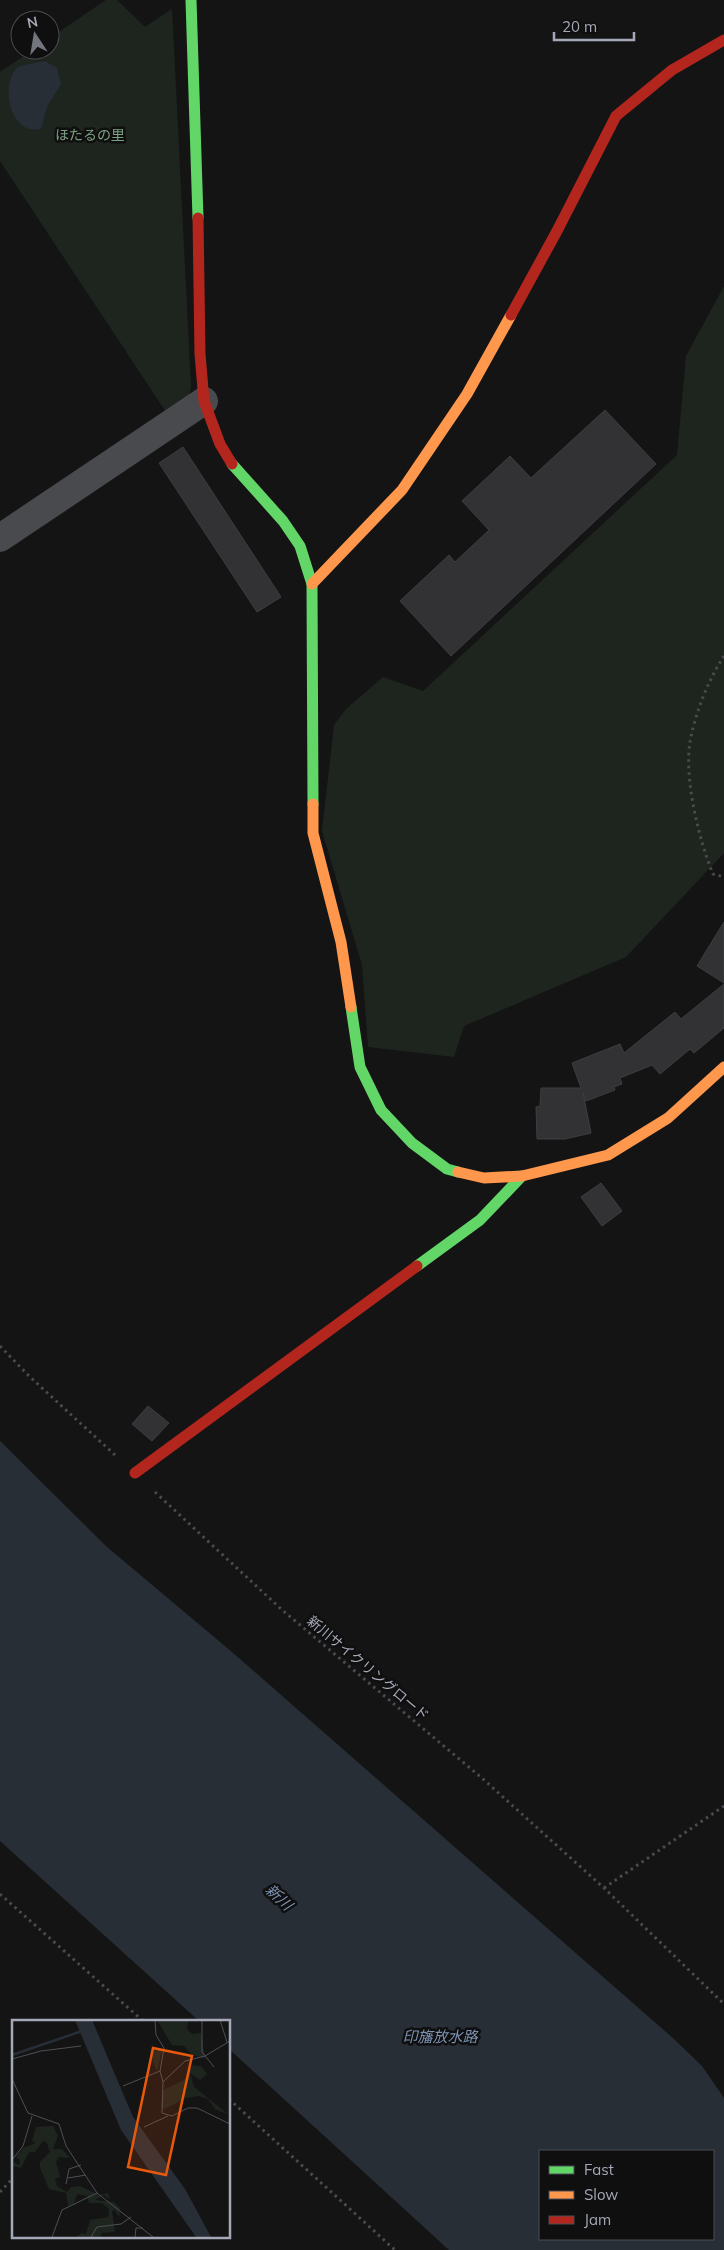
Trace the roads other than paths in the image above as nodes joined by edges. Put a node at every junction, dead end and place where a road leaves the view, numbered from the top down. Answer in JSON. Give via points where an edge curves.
{"nodes":[{"id":1,"x":191,"y":0,"type":"edge"},
{"id":2,"x":724,"y":40,"type":"edge"},
{"id":3,"x":204,"y":401,"type":"junction"},
{"id":4,"x":0,"y":538,"type":"edge"},
{"id":5,"x":312,"y":584,"type":"junction"},
{"id":6,"x":724,"y":1068,"type":"edge"},
{"id":7,"x":522,"y":1176,"type":"junction"},
{"id":8,"x":135,"y":1474,"type":"road end"}],
"edges":[{"from":1,"to":3,"type":"street"},
{"from":2,"to":5,"type":"street","via":[[672,70],[616,116],[467,394],[402,490]]},
{"from":3,"to":4,"type":"street"},
{"from":3,"to":5,"type":"street","via":[[220,444],[235,469],[300,546]]},
{"from":5,"to":7,"type":"street","via":[[313,833],[340,942],[360,1067],[381,1110],[412,1143],[447,1169],[484,1178]]},
{"from":6,"to":7,"type":"street","via":[[668,1118],[608,1154]]},
{"from":7,"to":8,"type":"street","via":[[480,1220]]}]}
